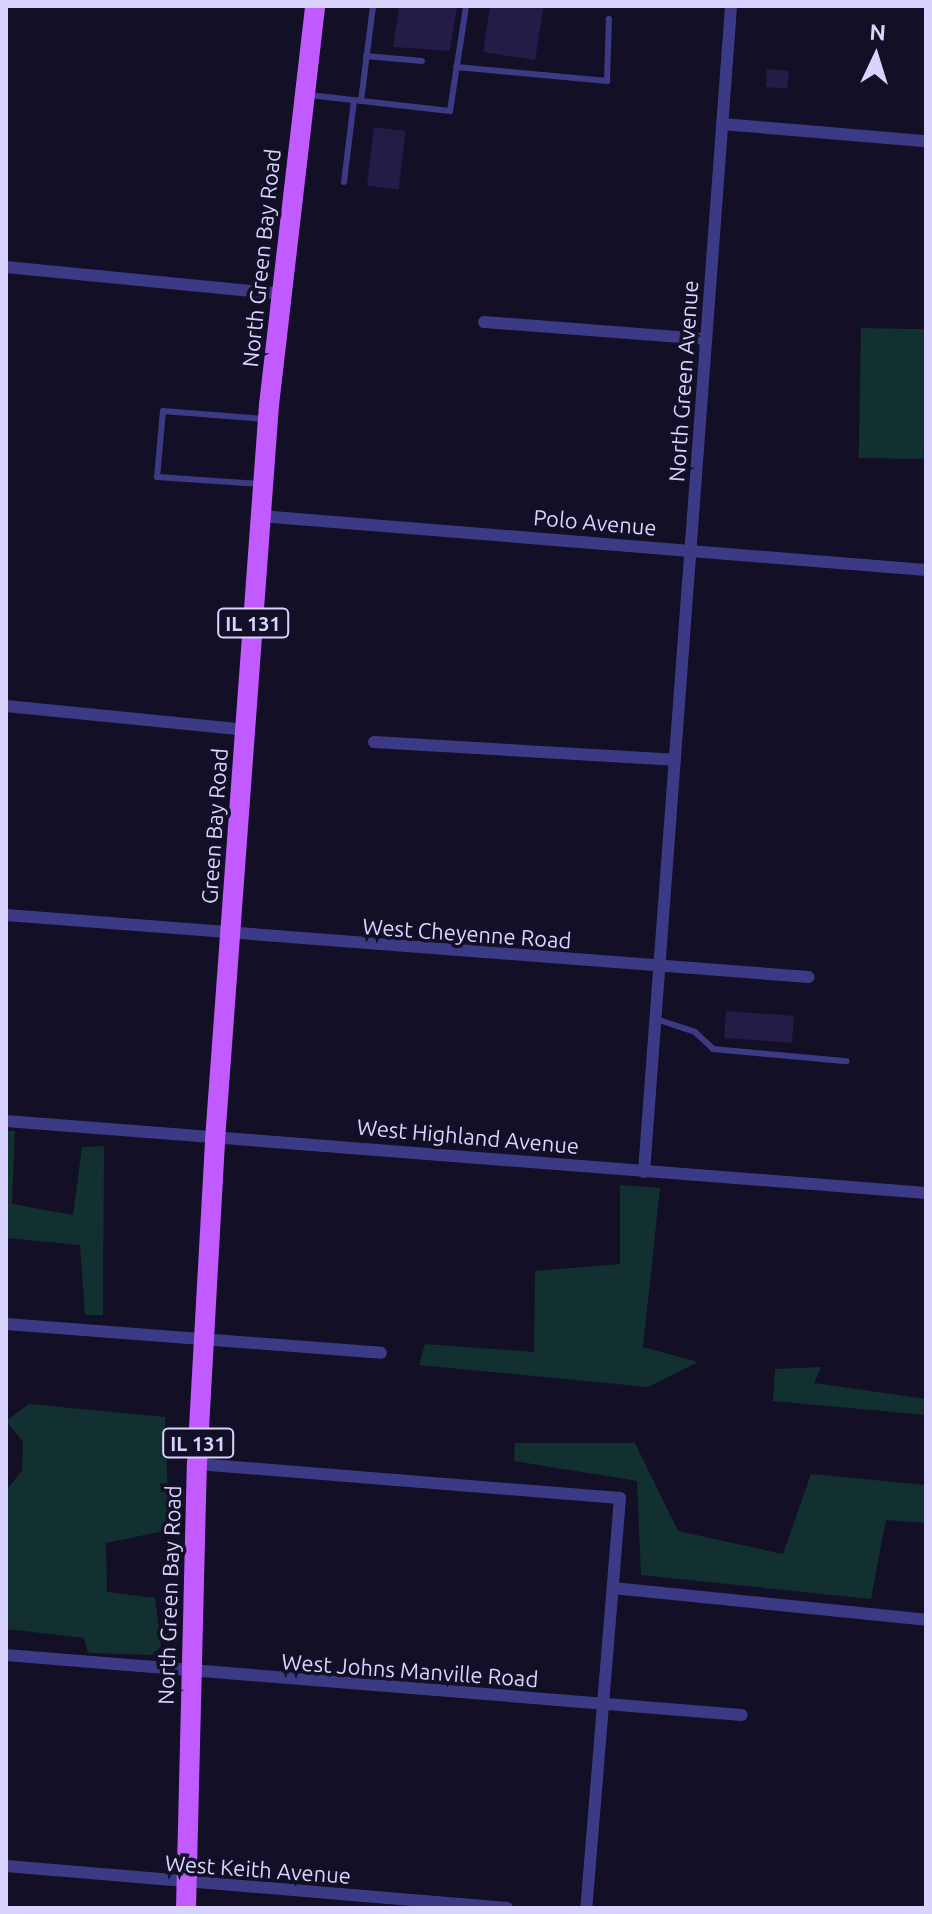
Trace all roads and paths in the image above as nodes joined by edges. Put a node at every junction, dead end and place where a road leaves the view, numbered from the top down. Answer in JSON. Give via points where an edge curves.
{"nodes":[{"id":1,"x":315,"y":6,"type":"edge"},
{"id":2,"x":373,"y":6,"type":"edge"},
{"id":3,"x":466,"y":6,"type":"edge"},
{"id":4,"x":731,"y":6,"type":"edge"},
{"id":5,"x":609,"y":19,"type":"dead end"},
{"id":6,"x":366,"y":56,"type":"junction"},
{"id":7,"x":422,"y":61,"type":"dead end"},
{"id":8,"x":456,"y":67,"type":"junction"},
{"id":9,"x":303,"y":95,"type":"junction"},
{"id":10,"x":357,"y":101,"type":"junction"},
{"id":11,"x":722,"y":124,"type":"junction"},
{"id":12,"x":926,"y":141,"type":"edge"},
{"id":13,"x":344,"y":182,"type":"dead end"},
{"id":14,"x":6,"y":267,"type":"edge"},
{"id":15,"x":280,"y":294,"type":"junction"},
{"id":16,"x":484,"y":322,"type":"dead end"},
{"id":17,"x":706,"y":339,"type":"junction"},
{"id":18,"x":268,"y":419,"type":"junction"},
{"id":19,"x":263,"y":484,"type":"junction"},
{"id":20,"x":260,"y":516,"type":"junction"},
{"id":21,"x":690,"y":551,"type":"junction"},
{"id":22,"x":926,"y":570,"type":"edge"},
{"id":23,"x":6,"y":706,"type":"edge"},
{"id":24,"x":245,"y":730,"type":"junction"},
{"id":25,"x":374,"y":742,"type":"dead end"},
{"id":26,"x":674,"y":760,"type":"junction"},
{"id":27,"x":6,"y":915,"type":"edge"},
{"id":28,"x":230,"y":936,"type":"junction"},
{"id":29,"x":658,"y":966,"type":"junction"},
{"id":30,"x":809,"y":977,"type":"dead end"},
{"id":31,"x":656,"y":1019,"type":"junction"},
{"id":32,"x":846,"y":1061,"type":"dead end"},
{"id":33,"x":6,"y":1121,"type":"edge"},
{"id":34,"x":215,"y":1140,"type":"junction"},
{"id":35,"x":644,"y":1172,"type":"junction"},
{"id":36,"x":926,"y":1193,"type":"edge"},
{"id":37,"x":6,"y":1324,"type":"edge"},
{"id":38,"x":202,"y":1341,"type":"junction"},
{"id":39,"x":381,"y":1353,"type":"dead end"},
{"id":40,"x":197,"y":1464,"type":"junction"},
{"id":41,"x":613,"y":1588,"type":"junction"},
{"id":42,"x":926,"y":1620,"type":"edge"},
{"id":43,"x":6,"y":1655,"type":"edge"},
{"id":44,"x":191,"y":1673,"type":"junction"},
{"id":45,"x":601,"y":1705,"type":"junction"},
{"id":46,"x":742,"y":1715,"type":"dead end"},
{"id":47,"x":6,"y":1866,"type":"edge"},
{"id":48,"x":186,"y":1883,"type":"junction"},
{"id":49,"x":186,"y":1908,"type":"edge"},
{"id":50,"x":507,"y":1908,"type":"edge"},
{"id":51,"x":586,"y":1908,"type":"edge"}],
"edges":[{"from":1,"to":9,"type":"main road","name":"North Green Bay Road","number":"IL 131"},
{"from":2,"to":6,"type":"lane"},
{"from":3,"to":8,"type":"lane"},
{"from":4,"to":11,"type":"street","name":"North Green Avenue"},
{"from":5,"to":8,"type":"lane","via":[[607,81]]},
{"from":6,"to":7,"type":"lane"},
{"from":6,"to":10,"type":"lane"},
{"from":8,"to":10,"type":"lane","via":[[450,111]]},
{"from":9,"to":10,"type":"lane"},
{"from":9,"to":15,"type":"main road","name":"North Green Bay Road","number":"IL 131"},
{"from":10,"to":13,"type":"lane"},
{"from":11,"to":12,"type":"street"},
{"from":11,"to":17,"type":"street","name":"North Green Avenue"},
{"from":14,"to":15,"type":"street"},
{"from":15,"to":18,"type":"main road","name":"North Green Bay Road","number":"IL 131"},
{"from":16,"to":17,"type":"street"},
{"from":17,"to":21,"type":"street","name":"North Green Avenue"},
{"from":18,"to":19,"type":"main road","name":"North Green Bay Road","number":"IL 131"},
{"from":18,"to":19,"type":"lane","via":[[163,411],[157,477]]},
{"from":19,"to":20,"type":"main road","name":"North Green Bay Road","number":"IL 131"},
{"from":20,"to":21,"type":"street","name":"Polo Avenue"},
{"from":20,"to":24,"type":"main road","name":"Green Bay Road","number":"IL 131"},
{"from":21,"to":22,"type":"street","name":"Polo Avenue"},
{"from":21,"to":26,"type":"street","name":"North Green Avenue"},
{"from":23,"to":24,"type":"street"},
{"from":24,"to":28,"type":"main road","name":"Green Bay Road","number":"IL 131"},
{"from":25,"to":26,"type":"street"},
{"from":26,"to":29,"type":"street","name":"North Green Avenue"},
{"from":27,"to":28,"type":"street","name":"West Cheyenne Road"},
{"from":28,"to":29,"type":"street","name":"West Cheyenne Road"},
{"from":28,"to":34,"type":"main road","name":"Green Bay Road","number":"IL 131"},
{"from":29,"to":30,"type":"street","name":"West Cheyenne Road"},
{"from":29,"to":31,"type":"street","name":"North Green Avenue"},
{"from":31,"to":32,"type":"lane","via":[[695,1032],[713,1049]]},
{"from":31,"to":35,"type":"street","name":"North Green Avenue"},
{"from":33,"to":34,"type":"street","name":"West Highland Avenue"},
{"from":34,"to":35,"type":"street","name":"West Highland Avenue"},
{"from":34,"to":38,"type":"main road","name":"North Green Bay Road","number":"IL 131"},
{"from":35,"to":36,"type":"street","name":"West Highland Avenue"},
{"from":37,"to":38,"type":"street"},
{"from":38,"to":39,"type":"street"},
{"from":38,"to":40,"type":"main road","name":"North Green Bay Road","number":"IL 131"},
{"from":40,"to":41,"type":"street","via":[[606,1492],[620,1498]]},
{"from":40,"to":44,"type":"main road","name":"North Green Bay Road","number":"IL 131"},
{"from":41,"to":42,"type":"street"},
{"from":41,"to":45,"type":"street"},
{"from":43,"to":44,"type":"street","name":"West Johns Manville Road"},
{"from":44,"to":45,"type":"street","name":"West Johns Manville Road"},
{"from":44,"to":48,"type":"main road","name":"North Green Bay Road","number":"IL 131"},
{"from":45,"to":46,"type":"street","name":"West Johns Manville Road"},
{"from":45,"to":51,"type":"street"},
{"from":47,"to":48,"type":"street","name":"West Keith Avenue"},
{"from":48,"to":49,"type":"main road","name":"North Green Bay Road","number":"IL 131"},
{"from":48,"to":50,"type":"street","name":"West Keith Avenue"}]}
